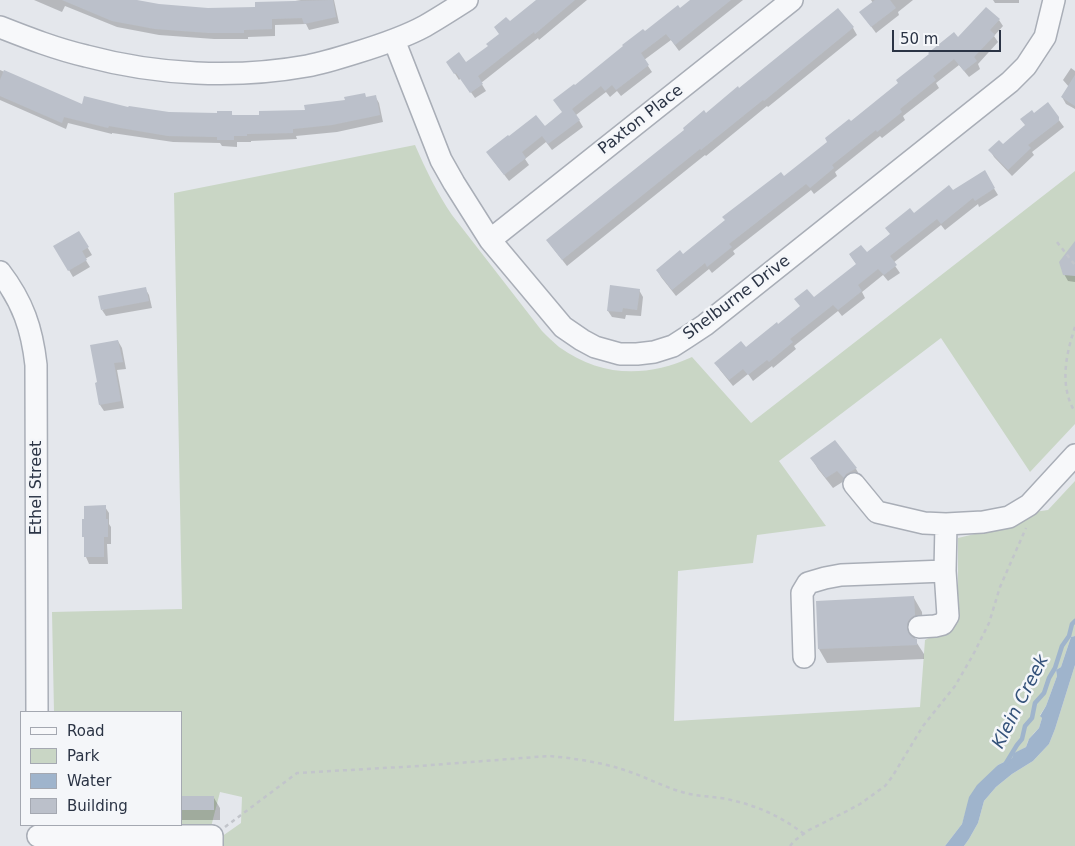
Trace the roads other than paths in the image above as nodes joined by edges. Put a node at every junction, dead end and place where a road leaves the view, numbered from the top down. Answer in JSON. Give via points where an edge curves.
{"nodes":[{"id":1,"x":467,"y":0,"type":"edge"},
{"id":2,"x":792,"y":0,"type":"edge"},
{"id":3,"x":1054,"y":0,"type":"edge"},
{"id":4,"x":0,"y":28,"type":"edge"},
{"id":5,"x":394,"y":40,"type":"junction"},
{"id":6,"x":490,"y":240,"type":"junction"},
{"id":7,"x":0,"y":272,"type":"edge"},
{"id":8,"x":1075,"y":455,"type":"edge"},
{"id":9,"x":854,"y":484,"type":"dead end"},
{"id":10,"x":946,"y":524,"type":"junction"},
{"id":11,"x":945,"y":571,"type":"junction"},
{"id":12,"x":920,"y":627,"type":"dead end"},
{"id":13,"x":804,"y":657,"type":"dead end"},
{"id":14,"x":38,"y":711,"type":"edge"},
{"id":15,"x":38,"y":836,"type":"edge"},
{"id":16,"x":212,"y":841,"type":"edge"}],
"edges":[{"from":1,"to":5,"type":"street"},
{"from":2,"to":6,"type":"street","name":"Paxton Place"},
{"from":3,"to":6,"type":"street","name":"Shelburne Drive","via":[[1046,37],[1010,82],[705,325],[673,346],[654,352],[620,354],[582,340],[563,327]]},
{"from":4,"to":5,"type":"street","via":[[119,64],[206,73],[308,66]]},
{"from":5,"to":6,"type":"street","name":"Shelburne Drive","via":[[441,160]]},
{"from":7,"to":14,"type":"street","name":"Ethel Street","via":[[20,303],[33,343],[36,365]]},
{"from":8,"to":10,"type":"street","via":[[1029,505],[1009,517]]},
{"from":9,"to":10,"type":"street","via":[[877,512],[924,523]]},
{"from":10,"to":11,"type":"street"},
{"from":11,"to":12,"type":"street","via":[[947,620],[943,624]]},
{"from":11,"to":13,"type":"street","via":[[841,575],[808,583],[802,593]]},
{"from":15,"to":16,"type":"street"}]}
